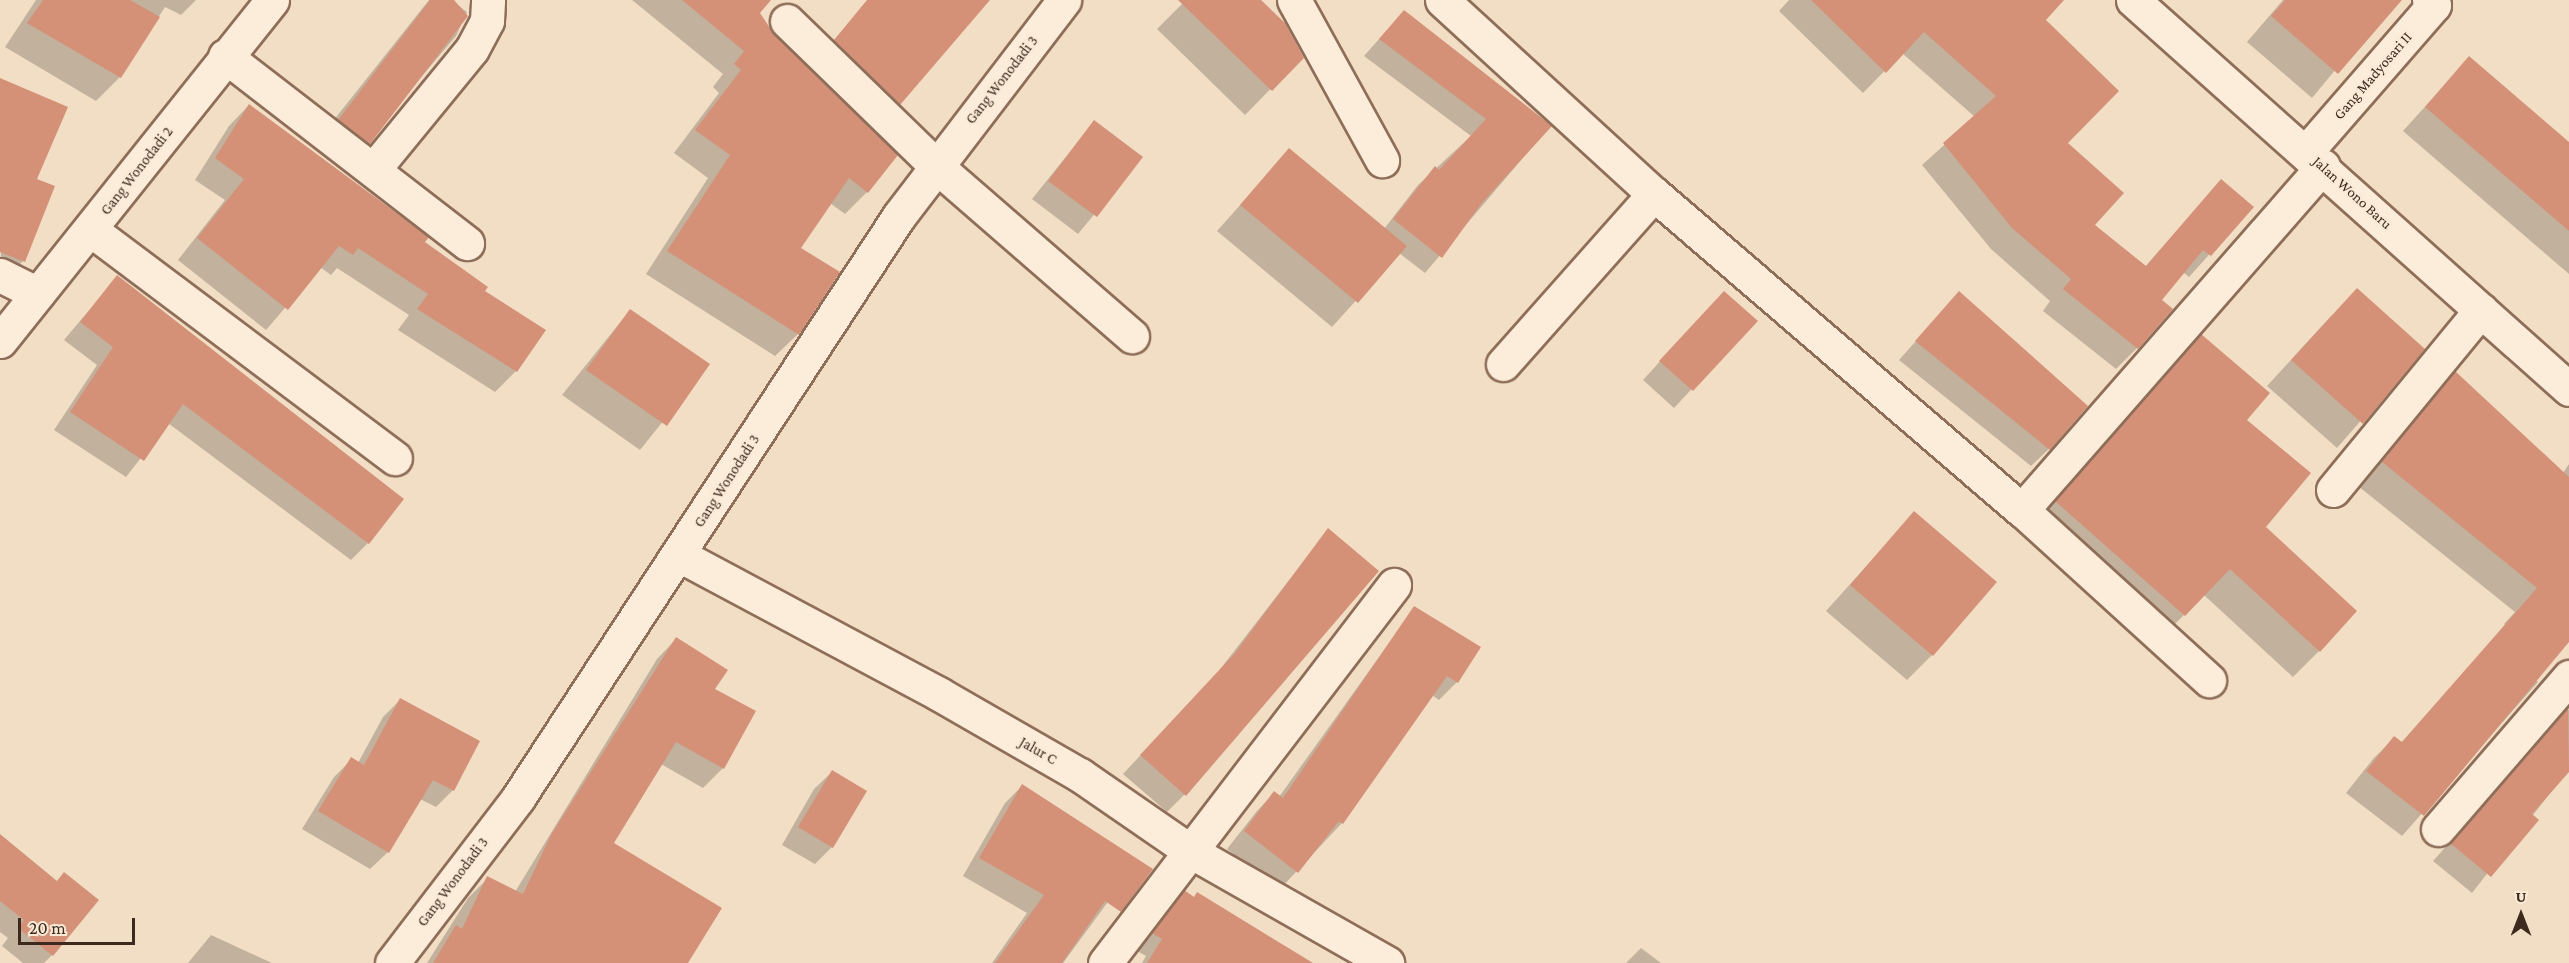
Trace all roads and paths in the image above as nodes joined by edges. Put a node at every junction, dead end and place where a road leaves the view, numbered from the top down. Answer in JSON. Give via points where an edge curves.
{"nodes":[{"id":1,"x":272,"y":0,"type":"edge"},
{"id":2,"x":488,"y":0,"type":"edge"},
{"id":3,"x":1064,"y":0,"type":"edge"},
{"id":4,"x":1294,"y":0,"type":"edge"},
{"id":5,"x":1442,"y":0,"type":"edge"},
{"id":6,"x":2133,"y":0,"type":"edge"},
{"id":7,"x":2429,"y":0,"type":"edge"},
{"id":8,"x":787,"y":21,"type":"dead end"},
{"id":9,"x":225,"y":56,"type":"junction"},
{"id":10,"x":2315,"y":159,"type":"junction"},
{"id":11,"x":1382,"y":160,"type":"dead end"},
{"id":12,"x":935,"y":165,"type":"junction"},
{"id":13,"x":373,"y":170,"type":"junction"},
{"id":14,"x":1654,"y":194,"type":"junction"},
{"id":15,"x":91,"y":230,"type":"junction"},
{"id":16,"x":466,"y":243,"type":"dead end"},
{"id":17,"x":0,"y":275,"type":"edge"},
{"id":18,"x":38,"y":294,"type":"junction"},
{"id":19,"x":2481,"y":310,"type":"junction"},
{"id":20,"x":1132,"y":336,"type":"dead end"},
{"id":21,"x":0,"y":341,"type":"edge"},
{"id":22,"x":1503,"y":364,"type":"dead end"},
{"id":23,"x":2569,"y":389,"type":"edge"},
{"id":24,"x":395,"y":458,"type":"dead end"},
{"id":25,"x":2333,"y":490,"type":"dead end"},
{"id":26,"x":2022,"y":510,"type":"junction"},
{"id":27,"x":679,"y":555,"type":"junction"},
{"id":28,"x":1394,"y":585,"type":"dead end"},
{"id":29,"x":2569,"y":677,"type":"edge"},
{"id":30,"x":2209,"y":680,"type":"dead end"},
{"id":31,"x":2438,"y":829,"type":"dead end"},
{"id":32,"x":1190,"y":851,"type":"junction"},
{"id":33,"x":394,"y":962,"type":"edge"},
{"id":34,"x":1105,"y":963,"type":"edge"},
{"id":35,"x":1387,"y":963,"type":"edge"}],
"edges":[{"from":1,"to":9,"type":"street","name":"Gang Wonodadi 2"},
{"from":2,"to":13,"type":"street","via":[[487,21],[472,49]]},
{"from":3,"to":12,"type":"street","name":"Gang Wonodadi 3"},
{"from":4,"to":11,"type":"street"},
{"from":5,"to":14,"type":"street"},
{"from":6,"to":10,"type":"street","name":"Jalan Wono Baru"},
{"from":7,"to":10,"type":"street","name":"Gang Madyosari II","via":[[2434,4]]},
{"from":8,"to":12,"type":"street"},
{"from":9,"to":13,"type":"street"},
{"from":9,"to":15,"type":"street","name":"Gang Wonodadi 2"},
{"from":10,"to":19,"type":"street","name":"Jalan Wono Baru"},
{"from":10,"to":26,"type":"street"},
{"from":12,"to":20,"type":"street"},
{"from":12,"to":27,"type":"street","name":"Gang Wonodadi 3"},
{"from":13,"to":16,"type":"street"},
{"from":14,"to":22,"type":"street"},
{"from":14,"to":26,"type":"street"},
{"from":15,"to":18,"type":"street","name":"Gang Wonodadi 2"},
{"from":15,"to":24,"type":"street"},
{"from":17,"to":18,"type":"street"},
{"from":18,"to":21,"type":"street","name":"Gang Wonodadi 2"},
{"from":19,"to":23,"type":"street","name":"Jalan Wono Baru"},
{"from":19,"to":25,"type":"street"},
{"from":26,"to":30,"type":"street"},
{"from":27,"to":32,"type":"street","name":"Jalur C","via":[[1050,758]]},
{"from":27,"to":33,"type":"street","name":"Gang Wonodadi 3","via":[[518,798]]},
{"from":28,"to":32,"type":"street"},
{"from":29,"to":31,"type":"street"},
{"from":32,"to":34,"type":"street"},
{"from":32,"to":35,"type":"street","name":"Jalur C"}]}
